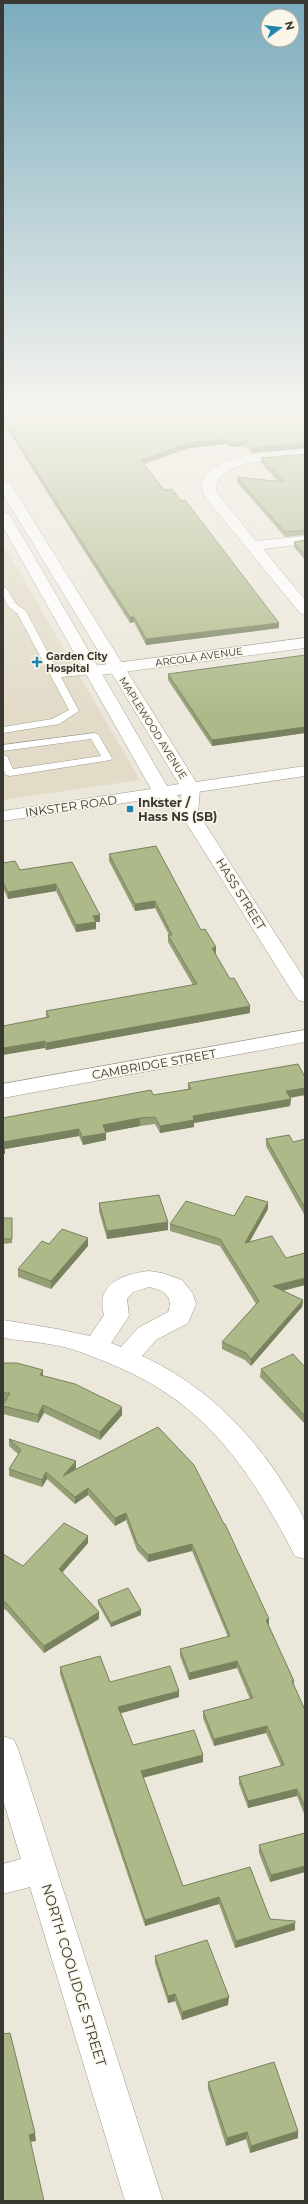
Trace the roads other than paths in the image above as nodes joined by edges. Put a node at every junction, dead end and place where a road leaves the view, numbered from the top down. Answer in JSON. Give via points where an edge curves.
{"nodes":[{"id":1,"x":20,"y":511,"type":"edge"},
{"id":2,"x":224,"y":511,"type":"edge"},
{"id":3,"x":3,"y":515,"type":"edge"},
{"id":4,"x":305,"y":540,"type":"edge"},
{"id":5,"x":253,"y":546,"type":"junction"},
{"id":6,"x":55,"y":568,"type":"junction"},
{"id":7,"x":36,"y":571,"type":"junction"},
{"id":8,"x":3,"y":590,"type":"edge"},
{"id":9,"x":8,"y":607,"type":"edge"},
{"id":10,"x":305,"y":610,"type":"edge"},
{"id":11,"x":305,"y":643,"type":"edge"},
{"id":12,"x":116,"y":668,"type":"junction"},
{"id":13,"x":93,"y":672,"type":"junction"},
{"id":14,"x":55,"y":675,"type":"junction"},
{"id":15,"x":3,"y":730,"type":"edge"},
{"id":16,"x":3,"y":748,"type":"edge"},
{"id":17,"x":3,"y":758,"type":"edge"},
{"id":18,"x":305,"y":771,"type":"edge"},
{"id":19,"x":191,"y":789,"type":"junction"},
{"id":20,"x":162,"y":793,"type":"junction"},
{"id":21,"x":189,"y":813,"type":"junction"},
{"id":22,"x":3,"y":816,"type":"edge"},
{"id":23,"x":305,"y":996,"type":"edge"},
{"id":24,"x":305,"y":1036,"type":"edge"},
{"id":25,"x":3,"y":1091,"type":"edge"},
{"id":26,"x":3,"y":1329,"type":"edge"},
{"id":27,"x":95,"y":1348,"type":"junction"},
{"id":28,"x":125,"y":1359,"type":"junction"},
{"id":29,"x":298,"y":1518,"type":"edge"},
{"id":30,"x":305,"y":1548,"type":"edge"},
{"id":31,"x":3,"y":1749,"type":"edge"},
{"id":32,"x":41,"y":1869,"type":"junction"},
{"id":33,"x":3,"y":1879,"type":"edge"},
{"id":34,"x":144,"y":2201,"type":"edge"}],
"edges":[{"from":1,"to":6,"type":"street","name":"MAPLEWOOD AVENUE"},
{"from":2,"to":5,"type":"street"},
{"from":3,"to":7,"type":"street","name":"MAPLEWOOD AVENUE"},
{"from":4,"to":5,"type":"street"},
{"from":5,"to":10,"type":"street"},
{"from":6,"to":7,"type":"street"},
{"from":6,"to":12,"type":"street","name":"MAPLEWOOD AVENUE"},
{"from":7,"to":13,"type":"street","name":"MAPLEWOOD AVENUE"},
{"from":8,"to":9,"type":"lane"},
{"from":9,"to":14,"type":"lane","via":[[22,611]]},
{"from":11,"to":12,"type":"street","name":"ARCOLA AVENUE"},
{"from":12,"to":13,"type":"street","name":"ARCOLA AVENUE"},
{"from":12,"to":19,"type":"street","name":"MAPLEWOOD AVENUE"},
{"from":13,"to":14,"type":"lane"},
{"from":13,"to":20,"type":"street","name":"MAPLEWOOD AVENUE"},
{"from":14,"to":15,"type":"lane","via":[[74,712],[56,722]]},
{"from":16,"to":17,"type":"lane","via":[[94,736],[107,758],[10,773]]},
{"from":18,"to":19,"type":"street","name":"INKSTER ROAD"},
{"from":19,"to":20,"type":"street","name":"INKSTER ROAD"},
{"from":19,"to":21,"type":"street"},
{"from":20,"to":21,"type":"street"},
{"from":20,"to":22,"type":"street","name":"INKSTER ROAD"},
{"from":21,"to":23,"type":"street","name":"HASS STREET"},
{"from":24,"to":25,"type":"street","name":"CAMBRIDGE STREET"},
{"from":26,"to":27,"type":"street","via":[[44,1335]]},
{"from":27,"to":28,"type":"street"},
{"from":27,"to":28,"type":"street","via":[[116,1316],[115,1296],[121,1288],[130,1283],[151,1279],[174,1286],[180,1292],[184,1303],[179,1317],[147,1334]]},
{"from":28,"to":29,"type":"street","via":[[187,1394],[216,1418],[259,1466]]},
{"from":29,"to":30,"type":"street"},
{"from":31,"to":32,"type":"street","name":"NORTH COOLIDGE STREET"},
{"from":32,"to":33,"type":"street"},
{"from":32,"to":34,"type":"street","name":"NORTH COOLIDGE STREET"}]}
